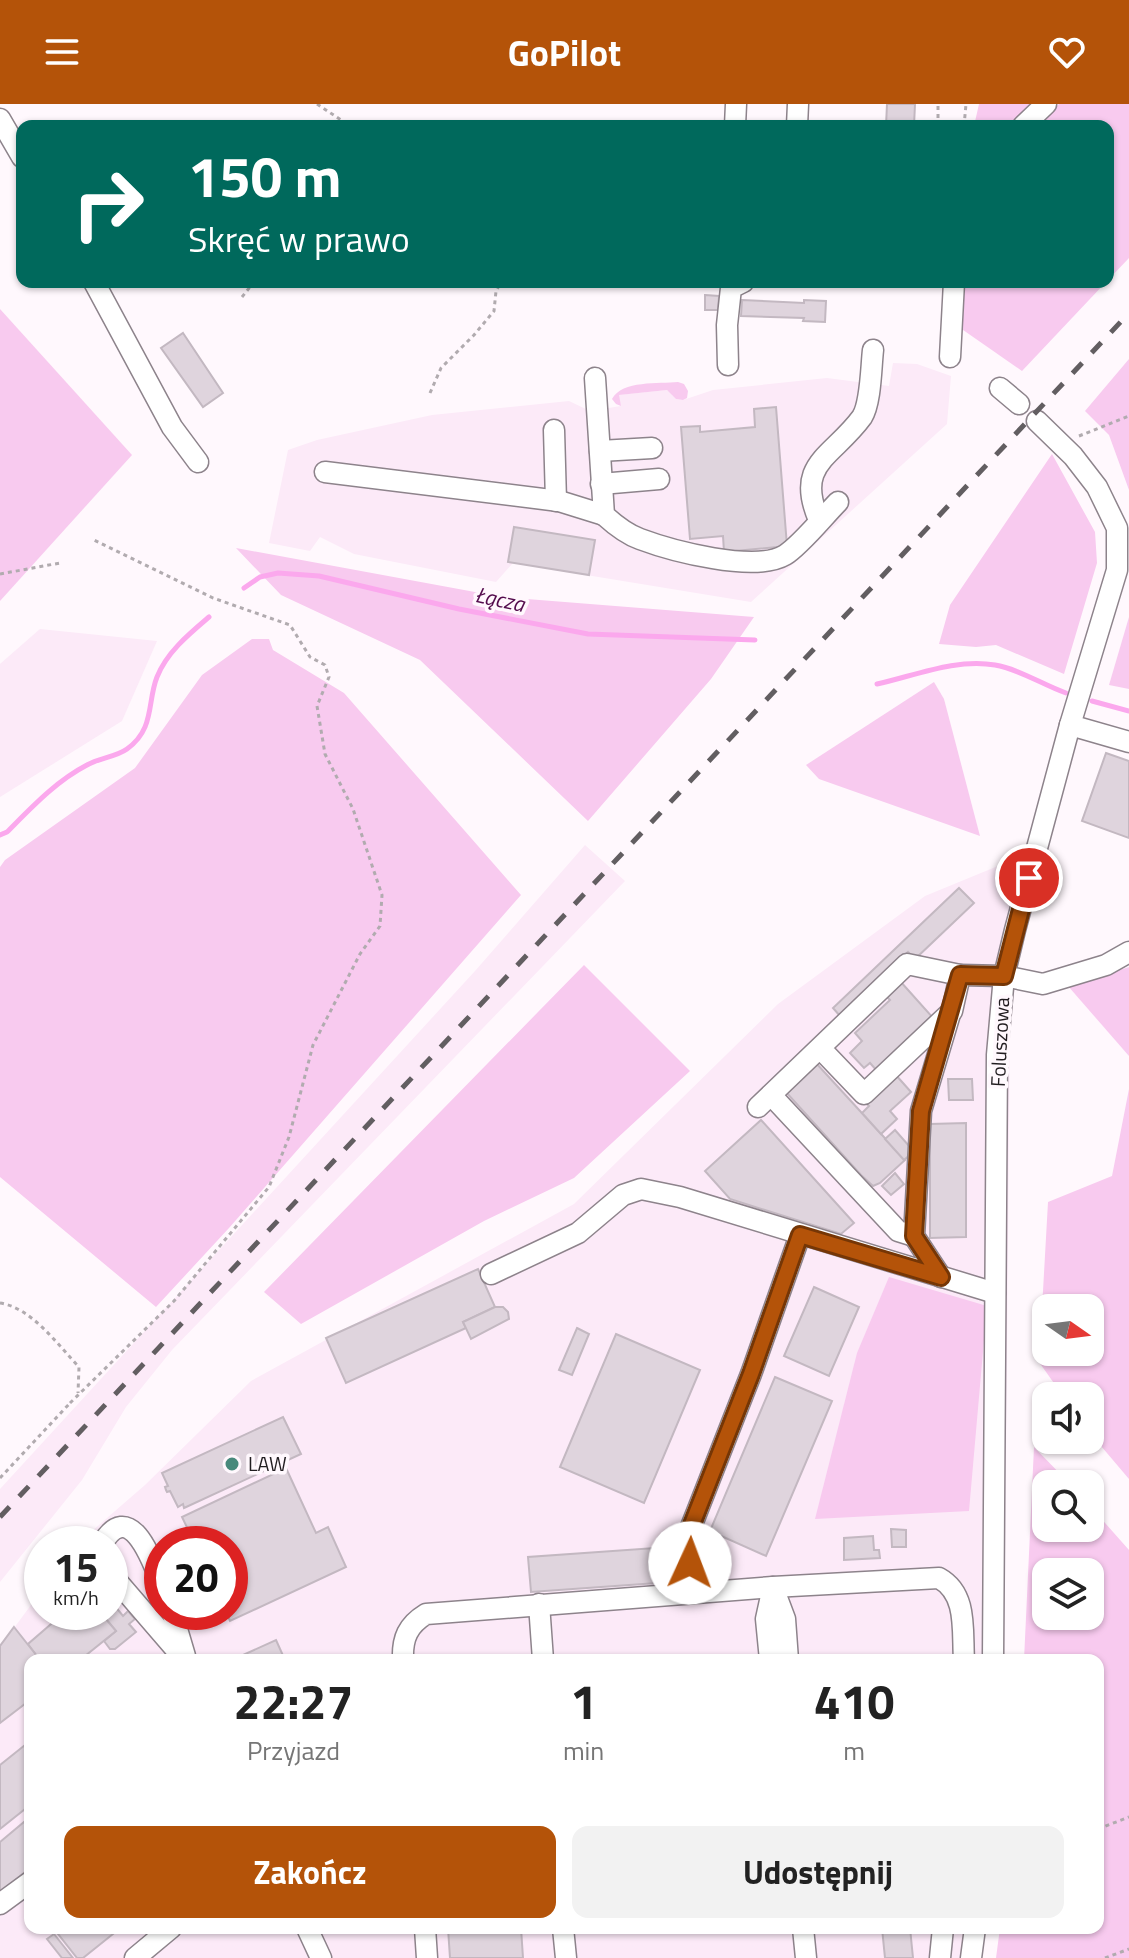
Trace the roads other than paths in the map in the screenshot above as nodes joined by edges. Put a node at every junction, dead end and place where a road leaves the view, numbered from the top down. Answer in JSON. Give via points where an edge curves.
{"nodes":[{"id":1,"x":1046,"y":104,"type":"edge"},
{"id":2,"x":0,"y":119,"type":"edge"},
{"id":3,"x":1029,"y":120,"type":"edge"},
{"id":4,"x":16,"y":147,"type":"edge"},
{"id":5,"x":97,"y":288,"type":"edge"},
{"id":6,"x":734,"y":288,"type":"edge"},
{"id":7,"x":954,"y":288,"type":"edge"},
{"id":8,"x":873,"y":350,"type":"dead end"},
{"id":9,"x":950,"y":357,"type":"dead end"},
{"id":10,"x":728,"y":365,"type":"dead end"},
{"id":11,"x":595,"y":378,"type":"dead end"},
{"id":12,"x":1000,"y":388,"type":"dead end"},
{"id":13,"x":1019,"y":404,"type":"dead end"},
{"id":14,"x":1037,"y":421,"type":"dead end"},
{"id":15,"x":554,"y":430,"type":"dead end"},
{"id":16,"x":652,"y":448,"type":"dead end"},
{"id":17,"x":600,"y":451,"type":"junction"},
{"id":18,"x":198,"y":462,"type":"dead end"},
{"id":19,"x":325,"y":472,"type":"dead end"},
{"id":20,"x":659,"y":479,"type":"dead end"},
{"id":21,"x":601,"y":484,"type":"junction"},
{"id":22,"x":556,"y":501,"type":"junction"},
{"id":23,"x":838,"y":502,"type":"dead end"},
{"id":24,"x":604,"y":515,"type":"junction"},
{"id":25,"x":819,"y":520,"type":"junction"},
{"id":26,"x":1070,"y":725,"type":"junction"},
{"id":27,"x":1129,"y":742,"type":"edge"},
{"id":28,"x":1129,"y":952,"type":"edge"},
{"id":29,"x":960,"y":975,"type":"junction"},
{"id":30,"x":1004,"y":976,"type":"junction"},
{"id":31,"x":952,"y":1011,"type":"junction"},
{"id":32,"x":820,"y":1048,"type":"junction"},
{"id":33,"x":800,"y":1235,"type":"junction"},
{"id":34,"x":914,"y":1236,"type":"junction"},
{"id":35,"x":491,"y":1274,"type":"dead end"},
{"id":36,"x":941,"y":1277,"type":"junction"},
{"id":37,"x":995,"y":1293,"type":"junction"},
{"id":38,"x":128,"y":1529,"type":"edge"},
{"id":39,"x":144,"y":1542,"type":"edge"},
{"id":40,"x":773,"y":1587,"type":"junction"},
{"id":41,"x":692,"y":1593,"type":"junction"},
{"id":42,"x":128,"y":1594,"type":"edge"},
{"id":43,"x":539,"y":1604,"type":"junction"},
{"id":44,"x":177,"y":1630,"type":"edge"},
{"id":45,"x":181,"y":1654,"type":"edge"},
{"id":46,"x":184,"y":1654,"type":"edge"},
{"id":47,"x":403,"y":1654,"type":"edge"},
{"id":48,"x":543,"y":1654,"type":"edge"},
{"id":49,"x":769,"y":1654,"type":"edge"},
{"id":50,"x":788,"y":1654,"type":"edge"},
{"id":51,"x":964,"y":1654,"type":"edge"},
{"id":52,"x":993,"y":1654,"type":"edge"},
{"id":53,"x":24,"y":1886,"type":"edge"},
{"id":54,"x":0,"y":1904,"type":"edge"},
{"id":55,"x":164,"y":1934,"type":"edge"},
{"id":56,"x":310,"y":1934,"type":"edge"},
{"id":57,"x":425,"y":1934,"type":"edge"},
{"id":58,"x":564,"y":1934,"type":"edge"},
{"id":59,"x":804,"y":1934,"type":"edge"},
{"id":60,"x":942,"y":1934,"type":"edge"},
{"id":61,"x":974,"y":1934,"type":"edge"},
{"id":62,"x":135,"y":1958,"type":"edge"},
{"id":63,"x":321,"y":1958,"type":"edge"},
{"id":64,"x":427,"y":1958,"type":"edge"},
{"id":65,"x":566,"y":1958,"type":"edge"},
{"id":66,"x":806,"y":1958,"type":"edge"},
{"id":67,"x":940,"y":1958,"type":"edge"},
{"id":68,"x":971,"y":1958,"type":"edge"}],
"edges":[{"from":1,"to":3,"type":"street"},
{"from":2,"to":4,"type":"street"},
{"from":5,"to":18,"type":"street","via":[[172,427]]},
{"from":6,"to":10,"type":"street","via":[[727,325]]},
{"from":7,"to":9,"type":"street"},
{"from":8,"to":25,"type":"street","via":[[864,415],[817,464],[810,481]]},
{"from":11,"to":17,"type":"street"},
{"from":12,"to":13,"type":"street"},
{"from":14,"to":26,"type":"street","name":"Foluszowa","via":[[1097,487],[1117,528],[1117,570]]},
{"from":15,"to":22,"type":"street"},
{"from":16,"to":17,"type":"street"},
{"from":17,"to":21,"type":"street"},
{"from":19,"to":22,"type":"street"},
{"from":20,"to":21,"type":"street"},
{"from":21,"to":24,"type":"street"},
{"from":22,"to":24,"type":"street"},
{"from":23,"to":25,"type":"street"},
{"from":24,"to":25,"type":"street","via":[[638,538],[729,561],[786,555]]},
{"from":26,"to":27,"type":"street"},
{"from":26,"to":30,"type":"street","name":"Foluszowa"},
{"from":28,"to":30,"type":"street","via":[[1106,965],[1043,984]]},
{"from":29,"to":30,"type":"street"},
{"from":29,"to":31,"type":"street"},
{"from":29,"to":32,"type":"street","via":[[907,964]]},
{"from":30,"to":37,"type":"street","name":"Foluszowa","via":[[997,1055]]},
{"from":31,"to":32,"type":"street","via":[[864,1094]]},
{"from":31,"to":34,"type":"street","via":[[921,1111]]},
{"from":32,"to":34,"type":"street","via":[[765,1101],[898,1231]]},
{"from":33,"to":35,"type":"street","via":[[641,1189],[623,1195],[578,1233]]},
{"from":33,"to":36,"type":"street"},
{"from":33,"to":41,"type":"street","via":[[689,1532]]},
{"from":34,"to":36,"type":"street"},
{"from":36,"to":37,"type":"street"},
{"from":37,"to":52,"type":"street","name":"Foluszowa"},
{"from":38,"to":39,"type":"street"},
{"from":40,"to":41,"type":"street"},
{"from":40,"to":49,"type":"street","via":[[766,1619]]},
{"from":40,"to":50,"type":"street","via":[[785,1619]]},
{"from":40,"to":51,"type":"street","via":[[939,1578],[952,1585],[959,1600]]},
{"from":41,"to":43,"type":"street"},
{"from":42,"to":45,"type":"street"},
{"from":43,"to":47,"type":"street","via":[[426,1614],[412,1622]]},
{"from":43,"to":48,"type":"street"},
{"from":44,"to":46,"type":"street"},
{"from":53,"to":54,"type":"street"},
{"from":55,"to":62,"type":"street"},
{"from":56,"to":63,"type":"street"},
{"from":57,"to":64,"type":"street"},
{"from":58,"to":65,"type":"street"},
{"from":59,"to":66,"type":"street"},
{"from":60,"to":67,"type":"street"},
{"from":61,"to":68,"type":"street"}]}
